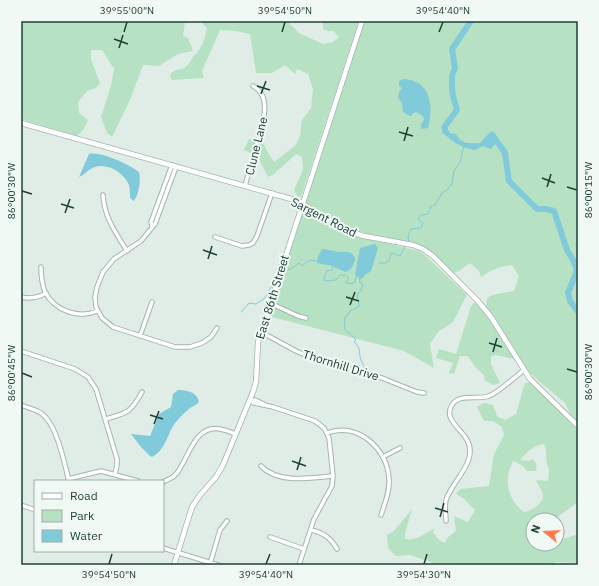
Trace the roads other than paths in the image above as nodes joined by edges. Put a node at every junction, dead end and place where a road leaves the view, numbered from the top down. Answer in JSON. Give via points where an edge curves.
{"nodes":[{"id":1,"x":362,"y":21,"type":"edge"},
{"id":2,"x":253,"y":86,"type":"dead end"},
{"id":3,"x":21,"y":123,"type":"edge"},
{"id":4,"x":174,"y":166,"type":"junction"},
{"id":5,"x":245,"y":186,"type":"junction"},
{"id":6,"x":272,"y":193,"type":"junction"},
{"id":7,"x":103,"y":195,"type":"dead end"},
{"id":8,"x":302,"y":204,"type":"junction"},
{"id":9,"x":215,"y":237,"type":"dead end"},
{"id":10,"x":127,"y":251,"type":"junction"},
{"id":11,"x":41,"y":267,"type":"dead end"},
{"id":12,"x":46,"y":293,"type":"junction"},
{"id":13,"x":21,"y":297,"type":"edge"},
{"id":14,"x":152,"y":302,"type":"dead end"},
{"id":15,"x":270,"y":303,"type":"junction"},
{"id":16,"x":98,"y":311,"type":"junction"},
{"id":17,"x":306,"y":318,"type":"dead end"},
{"id":18,"x":217,"y":328,"type":"dead end"},
{"id":19,"x":261,"y":332,"type":"junction"},
{"id":20,"x":140,"y":336,"type":"junction"},
{"id":21,"x":21,"y":350,"type":"edge"},
{"id":22,"x":524,"y":370,"type":"junction"},
{"id":23,"x":142,"y":392,"type":"dead end"},
{"id":24,"x":424,"y":393,"type":"dead end"},
{"id":25,"x":251,"y":401,"type":"junction"},
{"id":26,"x":21,"y":405,"type":"edge"},
{"id":27,"x":106,"y":419,"type":"junction"},
{"id":28,"x":578,"y":426,"type":"edge"},
{"id":29,"x":327,"y":433,"type":"junction"},
{"id":30,"x":235,"y":434,"type":"junction"},
{"id":31,"x":400,"y":448,"type":"dead end"},
{"id":32,"x":383,"y":457,"type":"junction"},
{"id":33,"x":261,"y":466,"type":"dead end"},
{"id":34,"x":115,"y":474,"type":"junction"},
{"id":35,"x":333,"y":476,"type":"junction"},
{"id":36,"x":68,"y":480,"type":"edge"},
{"id":37,"x":135,"y":480,"type":"edge"},
{"id":38,"x":164,"y":482,"type":"edge"},
{"id":39,"x":21,"y":505,"type":"edge"},
{"id":40,"x":34,"y":510,"type":"edge"},
{"id":41,"x":381,"y":515,"type":"dead end"},
{"id":42,"x":227,"y":521,"type":"dead end"},
{"id":43,"x":446,"y":521,"type":"dead end"},
{"id":44,"x":311,"y":530,"type":"junction"},
{"id":45,"x":270,"y":537,"type":"dead end"},
{"id":46,"x":164,"y":548,"type":"edge"},
{"id":47,"x":304,"y":549,"type":"junction"},
{"id":48,"x":337,"y":549,"type":"dead end"},
{"id":49,"x":178,"y":553,"type":"junction"},
{"id":50,"x":210,"y":564,"type":"edge"},
{"id":51,"x":174,"y":565,"type":"edge"},
{"id":52,"x":218,"y":565,"type":"edge"},
{"id":53,"x":299,"y":565,"type":"edge"}],
"edges":[{"from":1,"to":8,"type":"street","name":"East 86th Street"},
{"from":2,"to":5,"type":"street","name":"Clune Lane","via":[[262,95],[264,113]]},
{"from":3,"to":4,"type":"street","name":"Sargent Road"},
{"from":4,"to":5,"type":"street","name":"Sargent Road"},
{"from":4,"to":10,"type":"street","via":[[155,224],[141,241]]},
{"from":5,"to":6,"type":"street","name":"Sargent Road"},
{"from":6,"to":8,"type":"street","name":"Sargent Road"},
{"from":6,"to":9,"type":"street","via":[[257,236],[252,243],[242,246]]},
{"from":7,"to":10,"type":"street","via":[[106,213]]},
{"from":8,"to":15,"type":"street","name":"East 86th Street"},
{"from":8,"to":22,"type":"street","name":"Sargent Road","via":[[351,232],[413,245],[432,255],[489,314]]},
{"from":10,"to":16,"type":"street","via":[[111,262],[100,278],[95,297]]},
{"from":11,"to":12,"type":"street"},
{"from":12,"to":13,"type":"street","via":[[33,298]]},
{"from":12,"to":16,"type":"street","via":[[53,302],[68,312],[88,314]]},
{"from":14,"to":20,"type":"street"},
{"from":15,"to":17,"type":"street"},
{"from":15,"to":19,"type":"street","name":"East 86th Street"},
{"from":16,"to":20,"type":"street","via":[[111,326]]},
{"from":18,"to":20,"type":"street","via":[[207,340],[184,348]]},
{"from":19,"to":24,"type":"street","name":"Thornhill Drive","via":[[317,360]]},
{"from":19,"to":25,"type":"street","name":"East 86th Street","via":[[256,351],[256,382]]},
{"from":21,"to":27,"type":"street","via":[[85,375],[96,389]]},
{"from":22,"to":28,"type":"street","name":"Sargent Road"},
{"from":22,"to":43,"type":"street","via":[[492,394],[462,399],[452,406],[451,420],[468,439],[470,453],[446,500]]},
{"from":23,"to":27,"type":"street","via":[[128,412]]},
{"from":25,"to":29,"type":"street","via":[[256,400],[315,421],[322,425]]},
{"from":25,"to":30,"type":"street","name":"East 86th Street"},
{"from":26,"to":36,"type":"street","via":[[40,413],[51,423]]},
{"from":27,"to":34,"type":"street","via":[[117,459]]},
{"from":29,"to":32,"type":"street","via":[[342,429],[359,434],[374,444]]},
{"from":29,"to":35,"type":"street"},
{"from":30,"to":38,"type":"street","via":[[218,429],[202,433],[177,473]]},
{"from":30,"to":49,"type":"street","name":"East 86th Street","via":[[218,473],[194,503]]},
{"from":31,"to":32,"type":"street"},
{"from":32,"to":41,"type":"street","via":[[388,470],[389,484]]},
{"from":33,"to":35,"type":"street","via":[[291,479]]},
{"from":34,"to":36,"type":"street","via":[[99,471]]},
{"from":34,"to":37,"type":"street"},
{"from":35,"to":44,"type":"street","via":[[331,489],[315,516]]},
{"from":39,"to":40,"type":"street"},
{"from":42,"to":50,"type":"street","via":[[221,528]]},
{"from":44,"to":47,"type":"street"},
{"from":44,"to":48,"type":"street","via":[[328,537]]},
{"from":45,"to":47,"type":"street"},
{"from":46,"to":49,"type":"street"},
{"from":47,"to":53,"type":"street"},
{"from":49,"to":50,"type":"street"},
{"from":49,"to":51,"type":"street","name":"East 86th Street"},
{"from":50,"to":52,"type":"street"}]}
